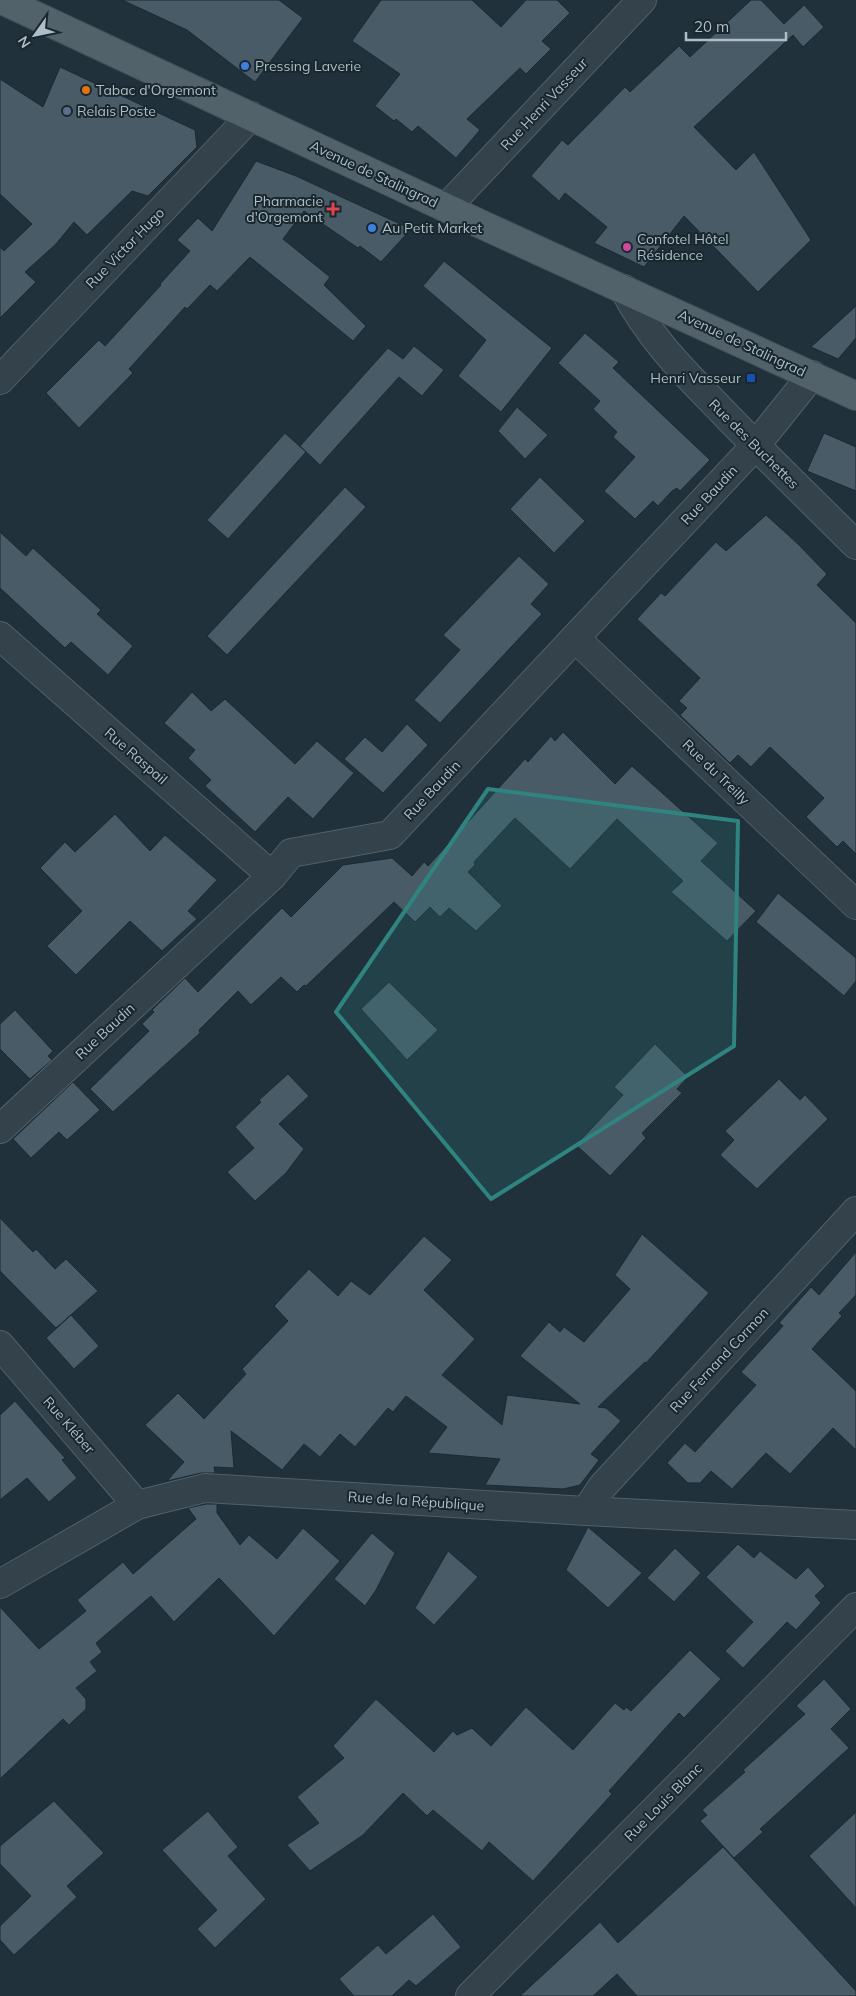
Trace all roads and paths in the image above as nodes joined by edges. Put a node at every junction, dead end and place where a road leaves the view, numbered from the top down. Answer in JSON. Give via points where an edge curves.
{"nodes":[{"id":1,"x":2,"y":0,"type":"edge"},
{"id":2,"x":642,"y":0,"type":"edge"},
{"id":3,"x":251,"y":116,"type":"junction"},
{"id":4,"x":446,"y":208,"type":"junction"},
{"id":5,"x":624,"y":289,"type":"junction"},
{"id":6,"x":812,"y":375,"type":"junction"},
{"id":7,"x":0,"y":380,"type":"edge"},
{"id":8,"x":856,"y":396,"type":"edge"},
{"id":9,"x":756,"y":446,"type":"junction"},
{"id":10,"x":856,"y":545,"type":"edge"},
{"id":11,"x":0,"y":636,"type":"edge"},
{"id":12,"x":575,"y":638,"type":"junction"},
{"id":13,"x":272,"y":876,"type":"junction"},
{"id":14,"x":856,"y":905,"type":"edge"},
{"id":15,"x":0,"y":1129,"type":"edge"},
{"id":16,"x":856,"y":1211,"type":"edge"},
{"id":17,"x":0,"y":1345,"type":"edge"},
{"id":18,"x":137,"y":1505,"type":"junction"},
{"id":19,"x":586,"y":1511,"type":"junction"},
{"id":20,"x":856,"y":1524,"type":"edge"},
{"id":21,"x":0,"y":1584,"type":"edge"},
{"id":22,"x":856,"y":1607,"type":"edge"},
{"id":23,"x":470,"y":1996,"type":"edge"}],
"edges":[{"from":1,"to":3,"type":"main road","name":"Avenue de Stalingrad"},
{"from":2,"to":4,"type":"street","name":"Rue Henri Vasseur"},
{"from":3,"to":4,"type":"main road","name":"Avenue de Stalingrad"},
{"from":3,"to":7,"type":"street","name":"Rue Victor Hugo"},
{"from":4,"to":5,"type":"main road","name":"Avenue de Stalingrad"},
{"from":5,"to":6,"type":"main road","name":"Avenue de Stalingrad"},
{"from":5,"to":9,"type":"street","name":"Rue des Buchettes","via":[[646,328],[666,354]]},
{"from":6,"to":8,"type":"main road","name":"Avenue de Stalingrad"},
{"from":6,"to":9,"type":"street","name":"Rue Baudin"},
{"from":9,"to":10,"type":"street","name":"Rue des Buchettes"},
{"from":9,"to":12,"type":"street","name":"Rue Baudin"},
{"from":11,"to":13,"type":"street","name":"Rue Raspail"},
{"from":12,"to":13,"type":"street","name":"Rue Baudin","via":[[390,835],[291,853]]},
{"from":12,"to":14,"type":"street","name":"Rue du Treilly"},
{"from":13,"to":15,"type":"street","name":"Rue Baudin"},
{"from":16,"to":19,"type":"street","name":"Rue Fernand Cormon","via":[[602,1487]]},
{"from":17,"to":18,"type":"street","name":"Rue Kléber"},
{"from":18,"to":19,"type":"street","name":"Rue de la République","via":[[205,1488]]},
{"from":18,"to":21,"type":"street","name":"Rue de la République"},
{"from":19,"to":20,"type":"street","name":"Rue de la République"},
{"from":22,"to":23,"type":"street","name":"Rue Louis Blanc"}]}
